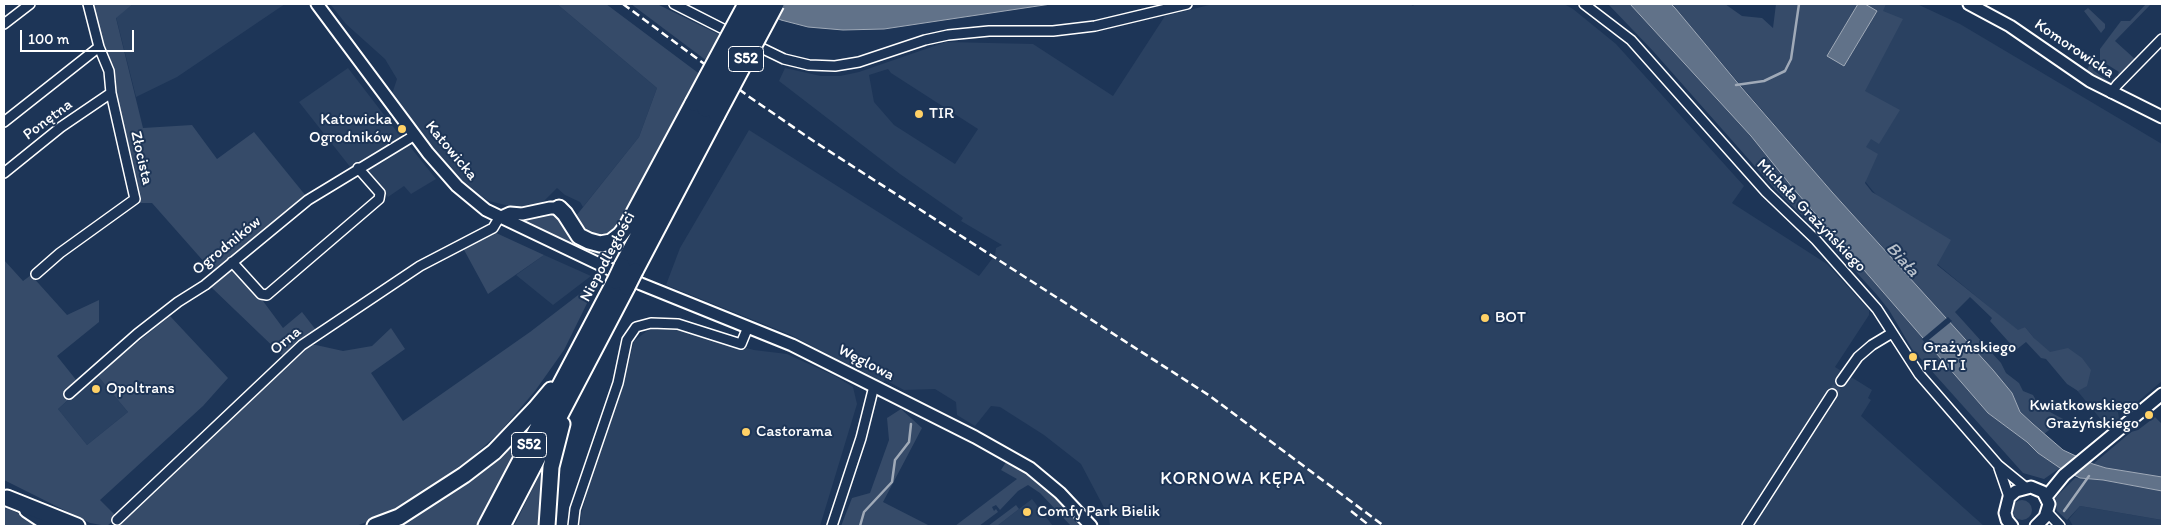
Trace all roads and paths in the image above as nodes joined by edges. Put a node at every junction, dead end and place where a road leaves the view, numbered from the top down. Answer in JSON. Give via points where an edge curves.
{"nodes":[{"id":1,"x":30,"y":4,"type":"edge"},
{"id":2,"x":88,"y":4,"type":"edge"},
{"id":3,"x":318,"y":4,"type":"edge"},
{"id":4,"x":674,"y":4,"type":"edge"},
{"id":5,"x":746,"y":4,"type":"edge"},
{"id":6,"x":761,"y":4,"type":"edge"},
{"id":7,"x":776,"y":4,"type":"edge"},
{"id":8,"x":1187,"y":4,"type":"edge"},
{"id":9,"x":1584,"y":4,"type":"edge"},
{"id":10,"x":1969,"y":4,"type":"edge"},
{"id":11,"x":4,"y":24,"type":"edge"},
{"id":12,"x":2162,"y":39,"type":"edge"},
{"id":13,"x":99,"y":47,"type":"junction"},
{"id":14,"x":111,"y":93,"type":"junction"},
{"id":15,"x":2111,"y":93,"type":"junction"},
{"id":16,"x":705,"y":109,"type":"junction"},
{"id":17,"x":2162,"y":117,"type":"edge"},
{"id":18,"x":4,"y":122,"type":"edge"},
{"id":19,"x":415,"y":135,"type":"junction"},
{"id":20,"x":358,"y":168,"type":"junction"},
{"id":21,"x":4,"y":173,"type":"edge"},
{"id":22,"x":559,"y":208,"type":"joint"},
{"id":23,"x":499,"y":218,"type":"junction"},
{"id":24,"x":232,"y":262,"type":"junction"},
{"id":25,"x":603,"y":266,"type":"joint"},
{"id":26,"x":36,"y":274,"type":"dead end"},
{"id":27,"x":621,"y":284,"type":"junction"},
{"id":28,"x":748,"y":327,"type":"junction"},
{"id":29,"x":1892,"y":333,"type":"junction"},
{"id":30,"x":572,"y":363,"type":"junction"},
{"id":31,"x":1841,"y":381,"type":"tunnel mouth"},
{"id":32,"x":874,"y":386,"type":"junction"},
{"id":33,"x":69,"y":394,"type":"dead end"},
{"id":34,"x":1832,"y":394,"type":"tunnel mouth"},
{"id":35,"x":2162,"y":394,"type":"edge"},
{"id":36,"x":570,"y":396,"type":"junction"},
{"id":37,"x":1998,"y":465,"type":"junction"},
{"id":38,"x":2025,"y":487,"type":"junction"},
{"id":39,"x":2042,"y":493,"type":"junction"},
{"id":40,"x":6,"y":497,"type":"edge"},
{"id":41,"x":2009,"y":497,"type":"junction"},
{"id":42,"x":2047,"y":512,"type":"junction"},
{"id":43,"x":117,"y":520,"type":"dead end"},
{"id":44,"x":2006,"y":524,"type":"edge"},
{"id":45,"x":51,"y":526,"type":"edge"},
{"id":46,"x":76,"y":526,"type":"edge"},
{"id":47,"x":375,"y":526,"type":"edge"},
{"id":48,"x":486,"y":526,"type":"edge"},
{"id":49,"x":502,"y":526,"type":"edge"},
{"id":50,"x":547,"y":526,"type":"edge"},
{"id":51,"x":574,"y":526,"type":"edge"},
{"id":52,"x":832,"y":526,"type":"edge"},
{"id":53,"x":1091,"y":526,"type":"edge"},
{"id":54,"x":1747,"y":526,"type":"edge"},
{"id":55,"x":2036,"y":526,"type":"edge"},
{"id":56,"x":2060,"y":526,"type":"edge"}],
"edges":[{"from":1,"to":11,"type":"street"},
{"from":2,"to":13,"type":"street","name":"Złocista"},
{"from":3,"to":19,"type":"street","name":"Katowicka"},
{"from":4,"to":8,"type":"street","via":[[784,59],[809,65],[835,66],[948,35],[1095,26]]},
{"from":5,"to":16,"type":"highway","bridge":true},
{"from":6,"to":16,"type":"highway","name":"Niepodległości","number":"S52","bridge":true},
{"from":7,"to":16,"type":"highway","name":"Niepodległości","number":"S52","bridge":true},
{"from":9,"to":29,"type":"street","name":"Michała Grażyńskiego","via":[[1615,26],[1645,55],[1766,192],[1816,240],[1868,298]]},
{"from":10,"to":15,"type":"street","name":"Komorowicka","via":[[2010,26]]},
{"from":12,"to":15,"type":"street"},
{"from":13,"to":14,"type":"street","name":"Złocista","via":[[109,71]]},
{"from":13,"to":18,"type":"street"},
{"from":14,"to":21,"type":"street","name":"Ponętna","via":[[61,127]]},
{"from":14,"to":26,"type":"street","name":"Złocista","via":[[135,199],[60,252]]},
{"from":15,"to":17,"type":"street","name":"Komorowicka"},
{"from":16,"to":22,"type":"highway","via":[[627,226],[611,242],[600,244],[579,236]]},
{"from":16,"to":27,"type":"highway","name":"Niepodległości","number":"S52","bridge":true},
{"from":19,"to":20,"type":"street","name":"Ogrodników"},
{"from":19,"to":23,"type":"street","name":"Katowicka","via":[[457,186]]},
{"from":20,"to":24,"type":"street","name":"Ogrodników","via":[[308,200]]},
{"from":20,"to":24,"type":"street","via":[[380,193],[379,199],[267,295],[261,294]]},
{"from":22,"to":23,"type":"street","via":[[510,213]]},
{"from":23,"to":25,"type":"street","name":"Katowicka"},
{"from":23,"to":43,"type":"street","name":"Orna","via":[[493,228],[420,266],[302,345]]},
{"from":24,"to":33,"type":"street","name":"Ogrodników","via":[[137,334]]},
{"from":25,"to":28,"type":"street","name":"Węglowa"},
{"from":27,"to":30,"type":"highway","name":"Niepodległości","number":"S52"},
{"from":27,"to":36,"type":"highway","name":"Niepodległości","number":"S52"},
{"from":28,"to":32,"type":"street","name":"Węglowa"},
{"from":28,"to":51,"type":"street","via":[[741,344],[678,324],[651,322],[636,327],[627,340],[618,383],[575,509]]},
{"from":29,"to":31,"type":"street","via":[[1858,357]]},
{"from":29,"to":37,"type":"street","name":"Michała Grażyńskiego","via":[[1919,374]]},
{"from":30,"to":47,"type":"highway","via":[[494,452],[432,497],[399,517]]},
{"from":30,"to":48,"type":"highway","name":"Niepodległości","number":"S52"},
{"from":32,"to":52,"type":"street"},
{"from":32,"to":53,"type":"street","name":"Węglowa","via":[[1022,463],[1060,493]]},
{"from":34,"to":54,"type":"street"},
{"from":35,"to":39,"type":"street"},
{"from":36,"to":49,"type":"highway","name":"Niepodległości","number":"S52"},
{"from":36,"to":50,"type":"highway","via":[[551,467]]},
{"from":37,"to":38,"type":"street","name":"Michała Grażyńskiego"},
{"from":37,"to":41,"type":"street","name":"Michała Grażyńskiego"},
{"from":38,"to":39,"type":"street"},
{"from":38,"to":41,"type":"street"},
{"from":39,"to":42,"type":"street","via":[[2049,504]]},
{"from":40,"to":45,"type":"main road"},
{"from":40,"to":46,"type":"highway"},
{"from":41,"to":44,"type":"street"},
{"from":42,"to":55,"type":"street"},
{"from":42,"to":56,"type":"street"}]}
